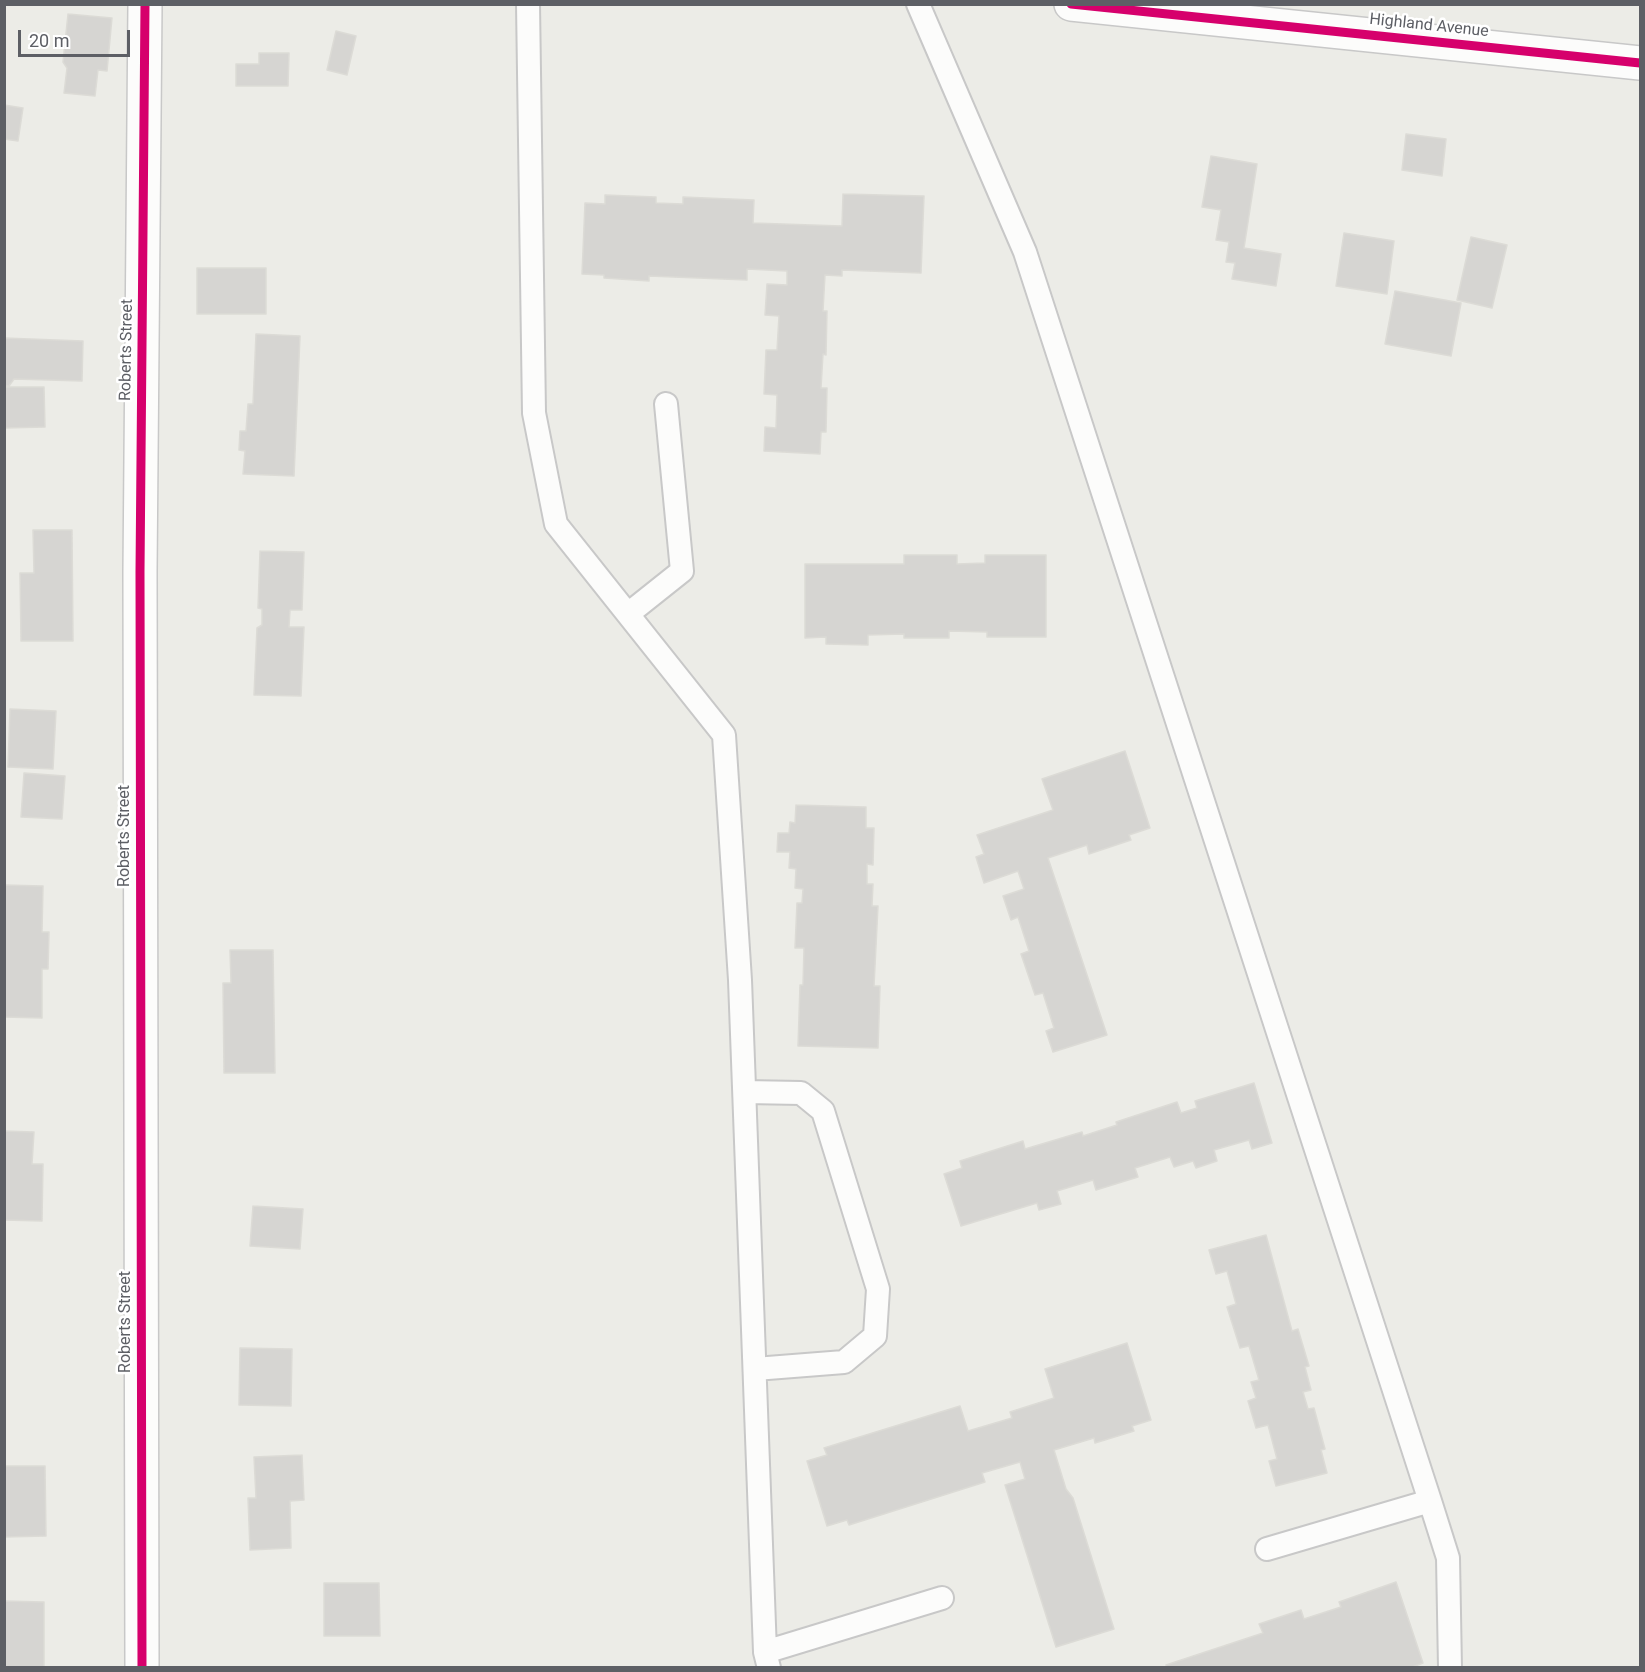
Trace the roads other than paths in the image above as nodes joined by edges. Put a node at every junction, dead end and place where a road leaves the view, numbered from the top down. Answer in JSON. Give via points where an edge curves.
{"nodes":[{"id":1,"x":145,"y":4,"type":"edge"},
{"id":2,"x":528,"y":4,"type":"edge"},
{"id":3,"x":918,"y":4,"type":"edge"},
{"id":4,"x":1071,"y":4,"type":"edge"},
{"id":5,"x":1641,"y":63,"type":"edge"},
{"id":6,"x":666,"y":404,"type":"dead end"},
{"id":7,"x":628,"y":614,"type":"junction"},
{"id":8,"x":745,"y":1092,"type":"junction"},
{"id":9,"x":755,"y":1369,"type":"junction"},
{"id":10,"x":1430,"y":1502,"type":"junction"},
{"id":11,"x":1267,"y":1550,"type":"dead end"},
{"id":12,"x":942,"y":1598,"type":"dead end"},
{"id":13,"x":767,"y":1660,"type":"edge"},
{"id":14,"x":142,"y":1668,"type":"edge"},
{"id":15,"x":1450,"y":1668,"type":"edge"}],
"edges":[{"from":1,"to":14,"type":"street","name":"Roberts Street","via":[[140,559]]},
{"from":2,"to":7,"type":"lane","via":[[534,413],[556,524]]},
{"from":3,"to":10,"type":"lane","via":[[1025,252]]},
{"from":4,"to":5,"type":"street","name":"Highland Avenue"},
{"from":6,"to":7,"type":"lane","via":[[682,571]]},
{"from":7,"to":8,"type":"lane","via":[[724,735]]},
{"from":8,"to":9,"type":"lane"},
{"from":8,"to":9,"type":"lane","via":[[801,1093],[823,1111],[878,1289],[875,1336],[844,1362]]},
{"from":9,"to":13,"type":"lane"},
{"from":10,"to":11,"type":"lane"},
{"from":10,"to":15,"type":"lane","via":[[1448,1558]]},
{"from":12,"to":13,"type":"lane"}]}
